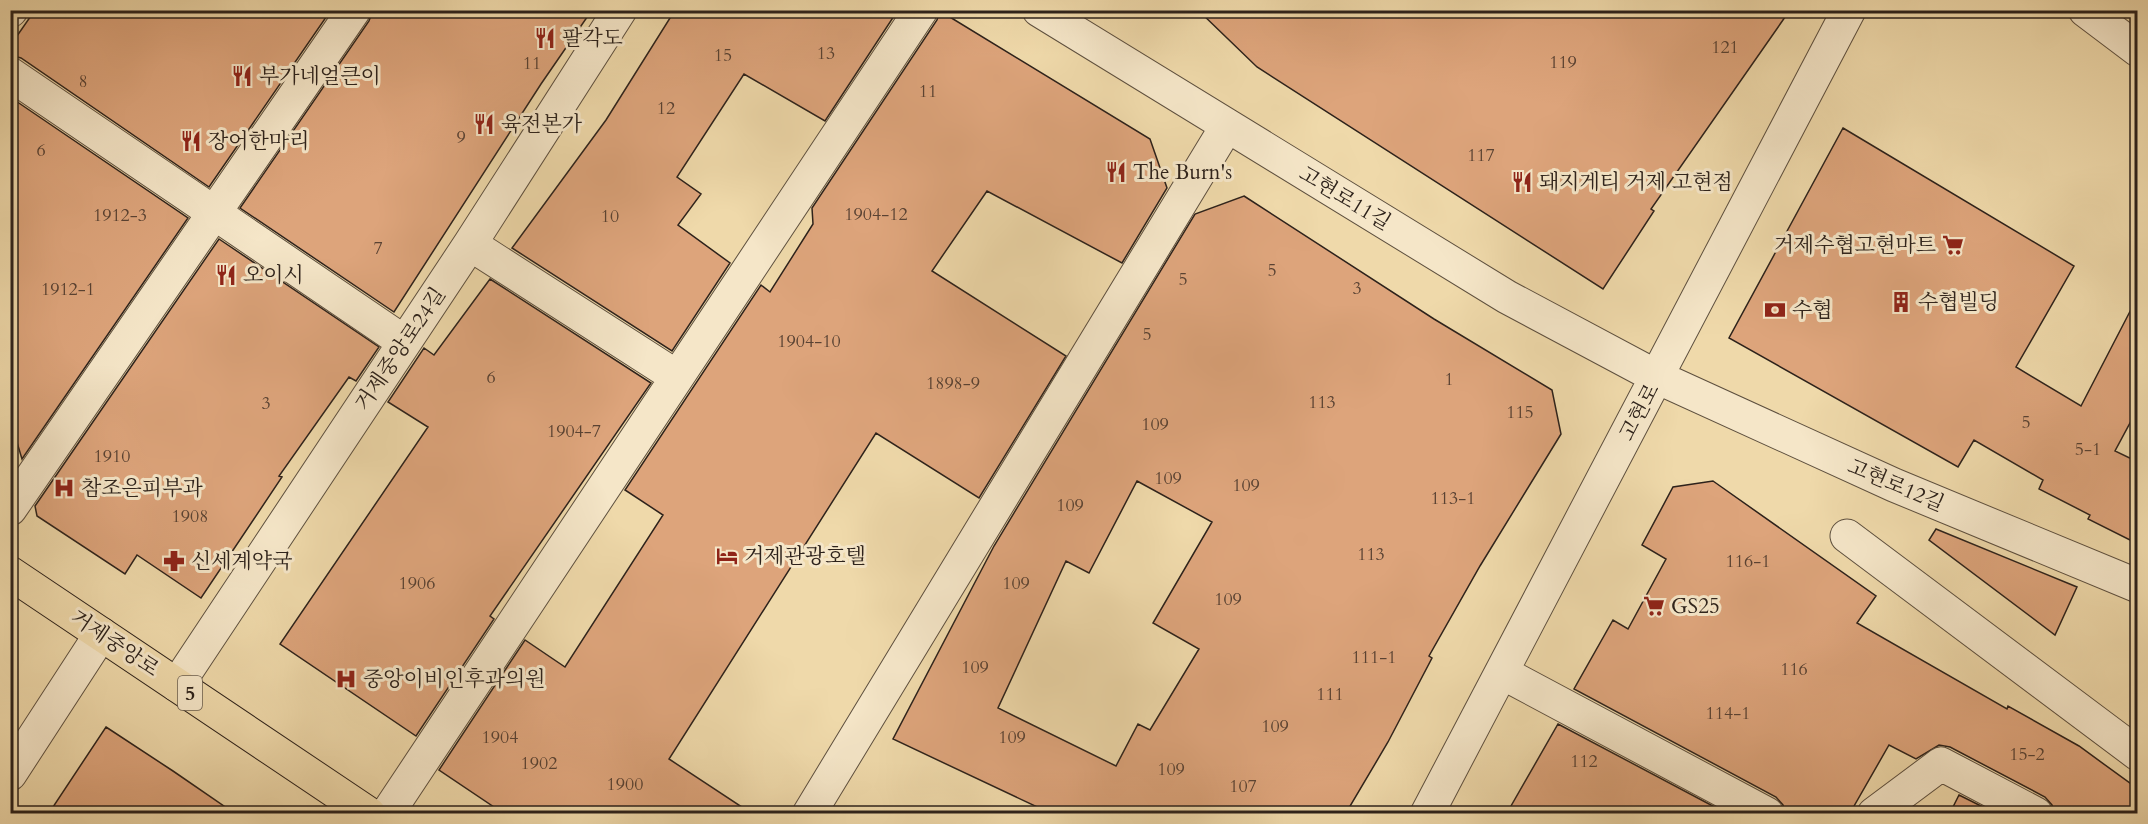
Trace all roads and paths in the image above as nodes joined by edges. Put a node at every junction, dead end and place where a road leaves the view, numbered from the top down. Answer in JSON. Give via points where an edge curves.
{"nodes":[{"id":1,"x":354,"y":10,"type":"edge"},
{"id":2,"x":620,"y":10,"type":"edge"},
{"id":3,"x":921,"y":10,"type":"edge"},
{"id":4,"x":1039,"y":10,"type":"edge"},
{"id":5,"x":1849,"y":10,"type":"edge"},
{"id":6,"x":2085,"y":10,"type":"edge"},
{"id":7,"x":2138,"y":50,"type":"edge"},
{"id":8,"x":10,"y":74,"type":"edge"},
{"id":9,"x":1227,"y":126,"type":"junction"},
{"id":10,"x":214,"y":214,"type":"junction"},
{"id":11,"x":470,"y":244,"type":"junction"},
{"id":12,"x":405,"y":342,"type":"junction"},
{"id":13,"x":677,"y":377,"type":"junction"},
{"id":14,"x":1657,"y":377,"type":"junction"},
{"id":15,"x":10,"y":509,"type":"edge"},
{"id":16,"x":1847,"y":536,"type":"dead end"},
{"id":17,"x":10,"y":573,"type":"edge"},
{"id":18,"x":2138,"y":586,"type":"edge"},
{"id":19,"x":101,"y":634,"type":"junction"},
{"id":20,"x":1503,"y":673,"type":"junction"},
{"id":21,"x":177,"y":685,"type":"junction"},
{"id":22,"x":2138,"y":754,"type":"edge"},
{"id":23,"x":10,"y":774,"type":"edge"},
{"id":24,"x":369,"y":813,"type":"edge"},
{"id":25,"x":387,"y":813,"type":"edge"},
{"id":26,"x":809,"y":813,"type":"edge"},
{"id":27,"x":1427,"y":813,"type":"edge"},
{"id":28,"x":1767,"y":813,"type":"edge"},
{"id":29,"x":1874,"y":813,"type":"edge"},
{"id":30,"x":2036,"y":813,"type":"edge"}],
"edges":[{"from":1,"to":10,"type":"street"},
{"from":2,"to":11,"type":"street","name":"거제중앙로24길"},
{"from":3,"to":13,"type":"street"},
{"from":4,"to":9,"type":"street","name":"고현로11길"},
{"from":5,"to":14,"type":"street","name":"고현로"},
{"from":6,"to":7,"type":"street"},
{"from":8,"to":10,"type":"street"},
{"from":9,"to":14,"type":"street","name":"고현로11길","via":[[1507,297]]},
{"from":9,"to":26,"type":"street"},
{"from":10,"to":12,"type":"street"},
{"from":10,"to":15,"type":"street"},
{"from":11,"to":12,"type":"street","name":"거제중앙로24길"},
{"from":11,"to":13,"type":"street"},
{"from":12,"to":21,"type":"street","name":"거제중앙로24길"},
{"from":13,"to":25,"type":"street"},
{"from":14,"to":18,"type":"street","name":"고현로12길","via":[[1894,485]]},
{"from":14,"to":20,"type":"street","name":"고현로"},
{"from":16,"to":22,"type":"street"},
{"from":17,"to":19,"type":"main road","name":"거제중앙로","number":"5"},
{"from":19,"to":21,"type":"main road","name":"거제중앙로","number":"5"},
{"from":19,"to":23,"type":"street"},
{"from":20,"to":27,"type":"street","name":"고현로"},
{"from":20,"to":28,"type":"street"},
{"from":21,"to":24,"type":"main road","name":"거제중앙로","number":"5"},
{"from":29,"to":30,"type":"street","via":[[1941,764]]}]}
